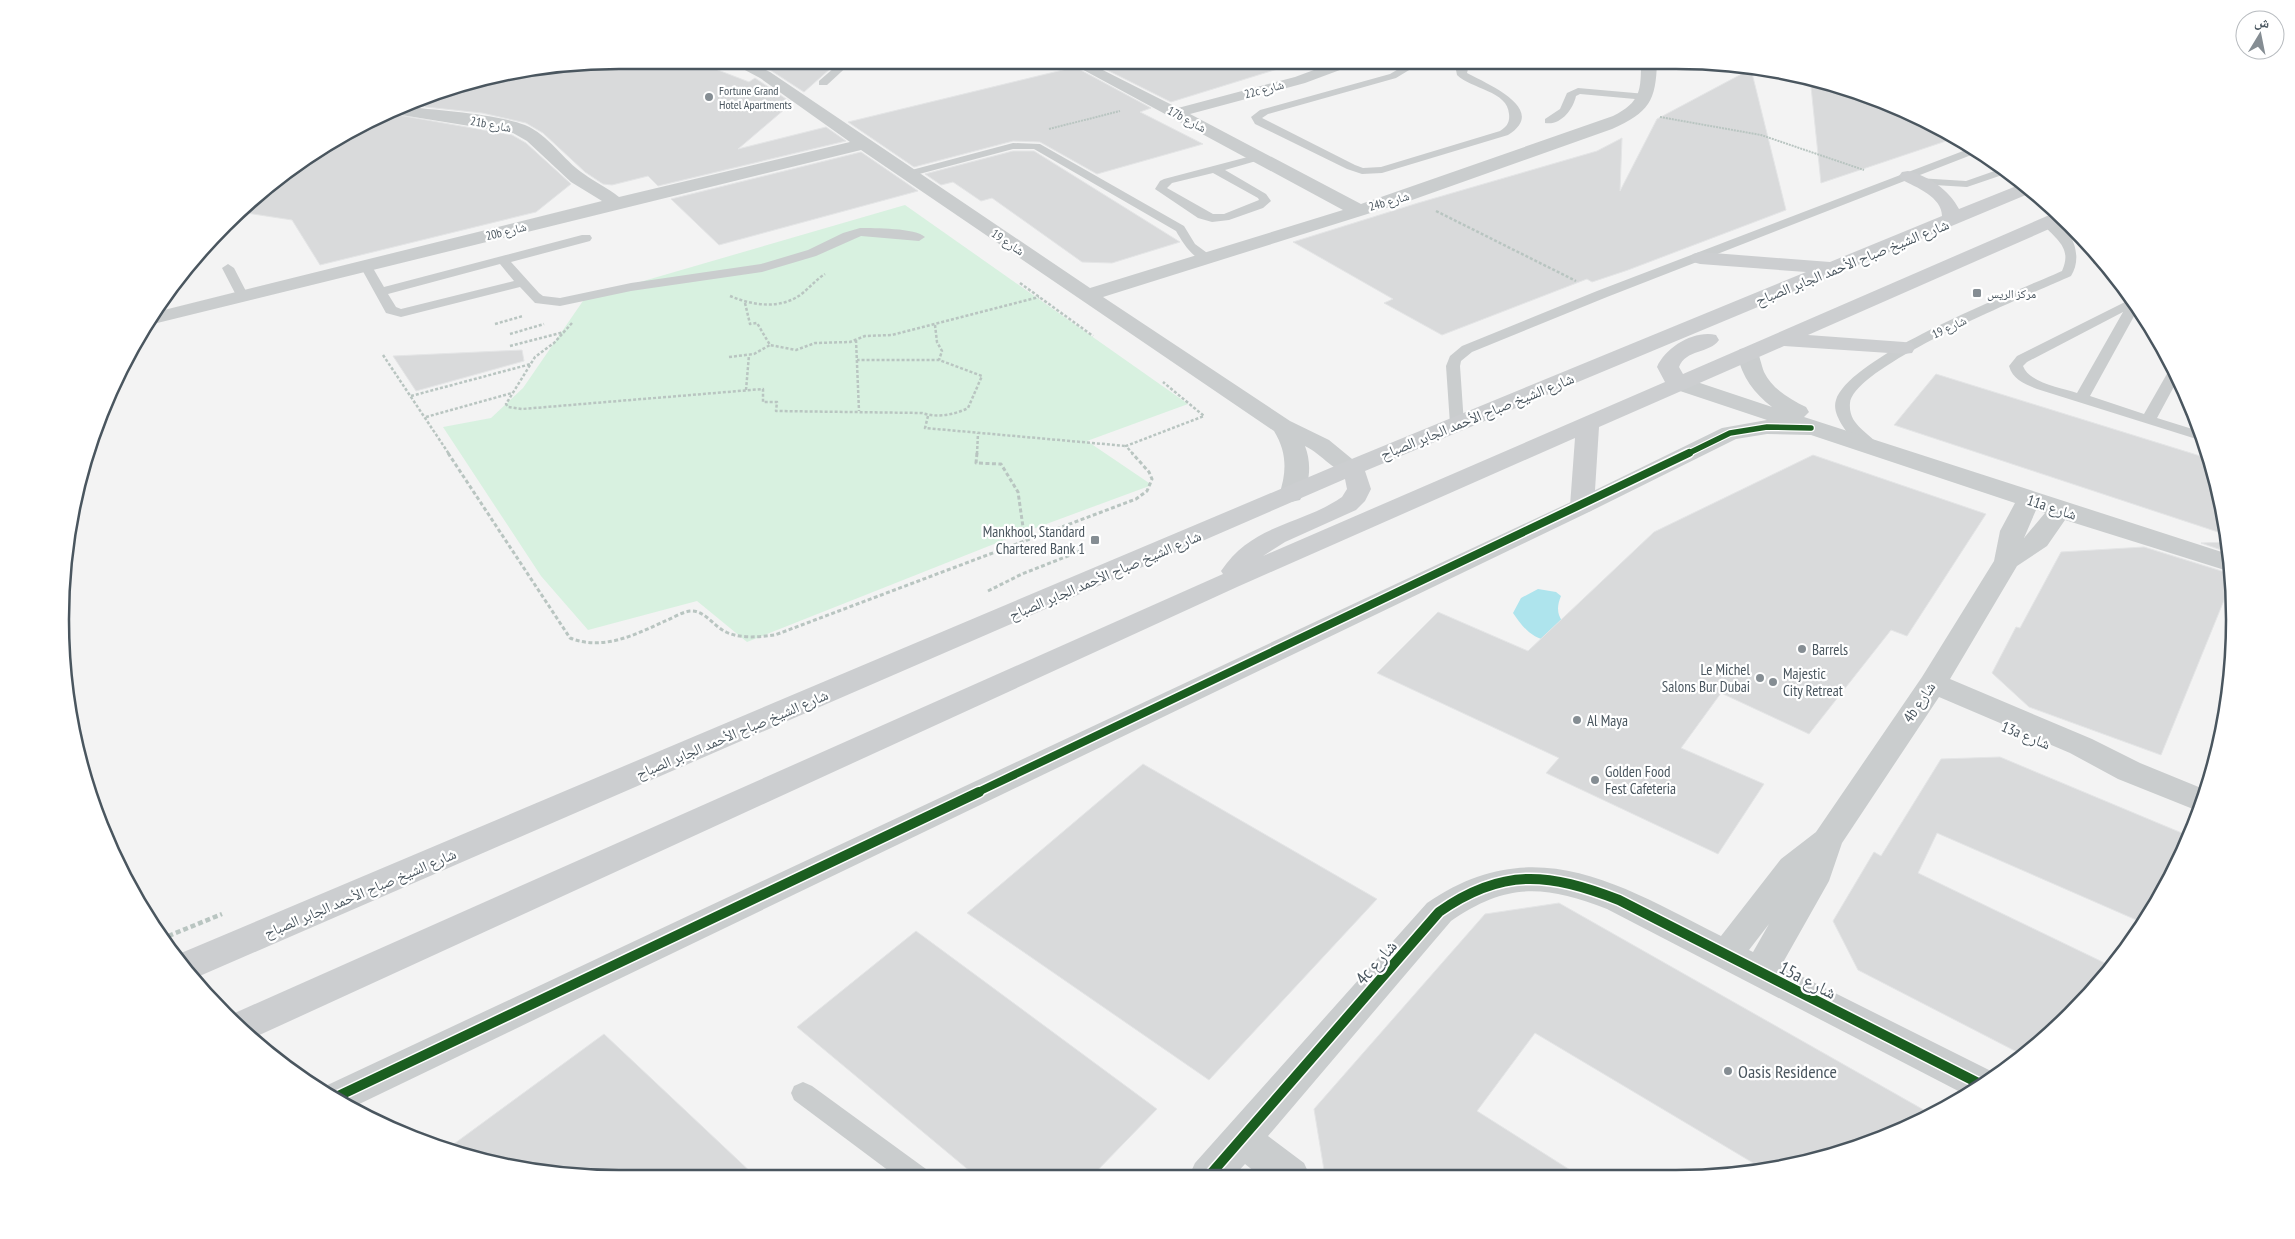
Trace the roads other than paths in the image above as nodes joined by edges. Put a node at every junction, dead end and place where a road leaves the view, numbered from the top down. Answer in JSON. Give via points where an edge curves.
{"nodes":[{"id":1,"x":752,"y":69,"type":"edge"},
{"id":2,"x":839,"y":69,"type":"edge"},
{"id":3,"x":1090,"y":69,"type":"edge"},
{"id":4,"x":1331,"y":69,"type":"edge"},
{"id":5,"x":1405,"y":69,"type":"edge"},
{"id":6,"x":1461,"y":69,"type":"edge"},
{"id":7,"x":1649,"y":69,"type":"edge"},
{"id":8,"x":823,"y":83,"type":"dead end"},
{"id":9,"x":1646,"y":97,"type":"junction"},
{"id":10,"x":407,"y":112,"type":"edge"},
{"id":11,"x":1176,"y":113,"type":"junction"},
{"id":12,"x":402,"y":114,"type":"edge"},
{"id":13,"x":417,"y":114,"type":"junction"},
{"id":14,"x":1549,"y":121,"type":"dead end"},
{"id":15,"x":865,"y":144,"type":"junction"},
{"id":16,"x":1967,"y":153,"type":"edge"},
{"id":17,"x":1260,"y":157,"type":"junction"},
{"id":18,"x":1215,"y":169,"type":"junction"},
{"id":19,"x":1997,"y":173,"type":"edge"},
{"id":20,"x":908,"y":174,"type":"junction"},
{"id":21,"x":577,"y":178,"type":"junction"},
{"id":22,"x":1301,"y":179,"type":"junction"},
{"id":23,"x":1907,"y":180,"type":"junction"},
{"id":24,"x":2020,"y":190,"type":"edge"},
{"id":25,"x":1414,"y":194,"type":"junction"},
{"id":26,"x":616,"y":203,"type":"junction"},
{"id":27,"x":591,"y":209,"type":"junction"},
{"id":28,"x":1358,"y":210,"type":"junction"},
{"id":29,"x":2054,"y":220,"type":"edge"},
{"id":30,"x":1950,"y":221,"type":"junction"},
{"id":31,"x":586,"y":238,"type":"dead end"},
{"id":32,"x":919,"y":238,"type":"dead end"},
{"id":33,"x":1208,"y":258,"type":"junction"},
{"id":34,"x":1700,"y":258,"type":"junction"},
{"id":35,"x":503,"y":260,"type":"junction"},
{"id":36,"x":366,"y":266,"type":"junction"},
{"id":37,"x":228,"y":268,"type":"dead end"},
{"id":38,"x":1836,"y":268,"type":"junction"},
{"id":39,"x":522,"y":283,"type":"junction"},
{"id":40,"x":381,"y":292,"type":"junction"},
{"id":41,"x":1088,"y":295,"type":"junction"},
{"id":42,"x":1769,"y":296,"type":"junction"},
{"id":43,"x":243,"y":297,"type":"junction"},
{"id":44,"x":2128,"y":306,"type":"edge"},
{"id":45,"x":2130,"y":310,"type":"edge"},
{"id":46,"x":160,"y":317,"type":"edge"},
{"id":47,"x":1781,"y":339,"type":"junction"},
{"id":48,"x":1904,"y":348,"type":"junction"},
{"id":49,"x":1748,"y":354,"type":"junction"},
{"id":50,"x":2171,"y":380,"type":"edge"},
{"id":51,"x":1682,"y":384,"type":"junction"},
{"id":52,"x":2081,"y":399,"type":"junction"},
{"id":53,"x":2148,"y":420,"type":"junction"},
{"id":54,"x":1457,"y":424,"type":"junction"},
{"id":55,"x":1588,"y":425,"type":"junction"},
{"id":56,"x":1282,"y":426,"type":"junction"},
{"id":57,"x":1811,"y":428,"type":"junction"},
{"id":58,"x":2194,"y":435,"type":"edge"},
{"id":59,"x":1873,"y":448,"type":"junction"},
{"id":60,"x":1351,"y":468,"type":"junction"},
{"id":61,"x":1291,"y":495,"type":"junction"},
{"id":62,"x":2029,"y":500,"type":"junction"},
{"id":63,"x":1582,"y":506,"type":"junction"},
{"id":64,"x":2060,"y":510,"type":"junction"},
{"id":65,"x":2007,"y":562,"type":"junction"},
{"id":66,"x":2223,"y":562,"type":"edge"},
{"id":67,"x":1228,"y":581,"type":"junction"},
{"id":68,"x":1928,"y":689,"type":"junction"},
{"id":69,"x":2196,"y":799,"type":"edge"},
{"id":70,"x":1827,"y":840,"type":"junction"},
{"id":71,"x":1619,"y":900,"type":"joint"},
{"id":72,"x":1726,"y":955,"type":"junction"},
{"id":73,"x":191,"y":965,"type":"edge"},
{"id":74,"x":1759,"y":972,"type":"junction"},
{"id":75,"x":246,"y":1024,"type":"edge"},
{"id":76,"x":1974,"y":1081,"type":"edge"},
{"id":77,"x":803,"y":1093,"type":"dead end"},
{"id":78,"x":360,"y":1095,"type":"edge"},
{"id":79,"x":345,"y":1097,"type":"edge"},
{"id":80,"x":1242,"y":1138,"type":"junction"},
{"id":81,"x":908,"y":1170,"type":"edge"},
{"id":82,"x":1219,"y":1170,"type":"edge"},
{"id":83,"x":1282,"y":1170,"type":"edge"}],
"edges":[{"from":1,"to":15,"type":"street","name":"شارع 19"},
{"from":2,"to":8,"type":"lane"},
{"from":3,"to":11,"type":"street","name":"17b شارع"},
{"from":4,"to":11,"type":"street","name":"22c شارع"},
{"from":5,"to":6,"type":"lane","via":[[1393,76],[1264,112],[1256,118],[1350,167],[1362,171],[1382,170],[1512,128],[1515,122],[1512,104],[1502,95],[1462,75]]},
{"from":7,"to":9,"type":"street"},
{"from":9,"to":14,"type":"lane","via":[[1578,91],[1571,95],[1569,107]]},
{"from":9,"to":25,"type":"street","name":"24b شارع","via":[[1632,112],[1606,125]]},
{"from":10,"to":13,"type":"street","name":"21b شارع"},
{"from":11,"to":17,"type":"street","name":"17b شارع"},
{"from":12,"to":13,"type":"street","name":"21b شارع"},
{"from":13,"to":21,"type":"street","name":"21b شارع","via":[[519,129],[533,137]]},
{"from":15,"to":20,"type":"street","name":"شارع 19"},
{"from":15,"to":26,"type":"street","name":"20b شارع"},
{"from":16,"to":23,"type":"lane"},
{"from":17,"to":18,"type":"lane"},
{"from":17,"to":22,"type":"street","name":"17b شارع"},
{"from":18,"to":18,"type":"lane","via":[[1168,181],[1161,189],[1212,218],[1225,217],[1265,201],[1262,196]]},
{"from":19,"to":23,"type":"lane","via":[[1967,184]]},
{"from":20,"to":33,"type":"lane","via":[[1013,146],[1036,146],[1180,229],[1188,244]]},
{"from":20,"to":41,"type":"street","name":"شارع 19"},
{"from":21,"to":26,"type":"street","name":"21b شارع"},
{"from":21,"to":27,"type":"street","name":"21b شارع"},
{"from":22,"to":25,"type":"street","name":"17b شارع","via":[[1356,193],[1405,189]]},
{"from":22,"to":28,"type":"street","name":"17b شارع"},
{"from":23,"to":30,"type":"main road","via":[[1932,189],[1949,205]]},
{"from":23,"to":34,"type":"lane"},
{"from":24,"to":30,"type":"main road","name":"شارع الشيخ صباح الأحمد الجابر الصباح"},
{"from":25,"to":28,"type":"street","name":"24b شارع"},
{"from":26,"to":27,"type":"street","name":"20b شارع"},
{"from":27,"to":36,"type":"street","name":"20b شارع"},
{"from":28,"to":33,"type":"street","name":"24b شارع"},
{"from":29,"to":47,"type":"main road"},
{"from":29,"to":48,"type":"lane","name":"شارع 19","via":[[2073,254],[2067,273]]},
{"from":30,"to":38,"type":"main road","name":"شارع الشيخ صباح الأحمد الجابر الصباح"},
{"from":31,"to":35,"type":"lane"},
{"from":32,"to":39,"type":"lane","via":[[860,232],[812,253],[762,268],[631,287],[560,302],[540,300]]},
{"from":33,"to":41,"type":"street","name":"24b شارع"},
{"from":34,"to":38,"type":"main road"},
{"from":34,"to":54,"type":"lane","via":[[1602,294],[1460,354],[1453,366]]},
{"from":35,"to":39,"type":"lane"},
{"from":35,"to":40,"type":"lane"},
{"from":36,"to":40,"type":"lane"},
{"from":36,"to":43,"type":"street","name":"20b شارع"},
{"from":37,"to":43,"type":"lane"},
{"from":38,"to":42,"type":"main road","name":"شارع الشيخ صباح الأحمد الجابر الصباح"},
{"from":39,"to":40,"type":"lane","via":[[409,313],[391,310]]},
{"from":41,"to":56,"type":"street","name":"شارع 19"},
{"from":42,"to":51,"type":"main road","via":[[1766,309],[1755,321],[1678,352],[1670,359],[1668,367],[1672,376]]},
{"from":42,"to":54,"type":"main road","name":"شارع الشيخ صباح الأحمد الجابر الصباح"},
{"from":43,"to":46,"type":"street","name":"20b شارع"},
{"from":44,"to":52,"type":"lane","via":[[2018,362],[2016,370],[2026,379]]},
{"from":45,"to":52,"type":"lane"},
{"from":47,"to":48,"type":"main road"},
{"from":47,"to":49,"type":"main road"},
{"from":48,"to":59,"type":"lane","name":"شارع 19","via":[[1876,366],[1851,388],[1843,401],[1844,416],[1854,432]]},
{"from":49,"to":51,"type":"main road"},
{"from":49,"to":59,"type":"street","name":"11a شارع","via":[[1756,381],[1769,394],[1787,407]]},
{"from":50,"to":53,"type":"lane"},
{"from":51,"to":55,"type":"main road"},
{"from":51,"to":57,"type":"street","name":"11a شارع"},
{"from":52,"to":53,"type":"lane"},
{"from":53,"to":58,"type":"lane"},
{"from":54,"to":60,"type":"main road","name":"شارع الشيخ صباح الأحمد الجابر الصباح"},
{"from":55,"to":63,"type":"main road"},
{"from":55,"to":67,"type":"main road"},
{"from":56,"to":60,"type":"street","name":"شارع 19","via":[[1321,444]]},
{"from":56,"to":61,"type":"street","name":"شارع 19","via":[[1297,452],[1299,466]]},
{"from":57,"to":59,"type":"street","name":"11a شارع"},
{"from":57,"to":63,"type":"street","via":[[1767,427],[1730,434]]},
{"from":59,"to":62,"type":"street","name":"11a شارع"},
{"from":60,"to":61,"type":"main road","name":"شارع الشيخ صباح الأحمد الجابر الصباح"},
{"from":60,"to":67,"type":"main road","via":[[1359,490],[1349,503],[1258,547]]},
{"from":61,"to":73,"type":"main road","name":"شارع الشيخ صباح الأحمد الجابر الصباح"},
{"from":62,"to":64,"type":"street","name":"11a شارع"},
{"from":62,"to":65,"type":"street","name":"4b شارع","via":[[2013,531]]},
{"from":63,"to":78,"type":"street"},
{"from":64,"to":65,"type":"street","name":"4b شارع","via":[[2038,541]]},
{"from":64,"to":66,"type":"street","name":"11a شارع"},
{"from":65,"to":68,"type":"street","name":"4b شارع"},
{"from":67,"to":75,"type":"main road"},
{"from":68,"to":69,"type":"street","name":"13a شارع","via":[[2067,752],[2129,771]]},
{"from":68,"to":70,"type":"street","name":"4b شارع"},
{"from":70,"to":72,"type":"street","name":"4b شارع","via":[[1793,868]]},
{"from":70,"to":74,"type":"street","name":"4b شارع","via":[[1818,869]]},
{"from":71,"to":72,"type":"street","name":"15a شارع"},
{"from":71,"to":80,"type":"street","name":"4c شارع","via":[[1590,888],[1533,878],[1505,880],[1457,897],[1439,912]]},
{"from":72,"to":74,"type":"street","name":"15a شارع"},
{"from":74,"to":76,"type":"street","name":"15a شارع"},
{"from":77,"to":81,"type":"lane"},
{"from":78,"to":79,"type":"street"},
{"from":80,"to":82,"type":"street","name":"4c شارع"},
{"from":80,"to":83,"type":"street"}]}
